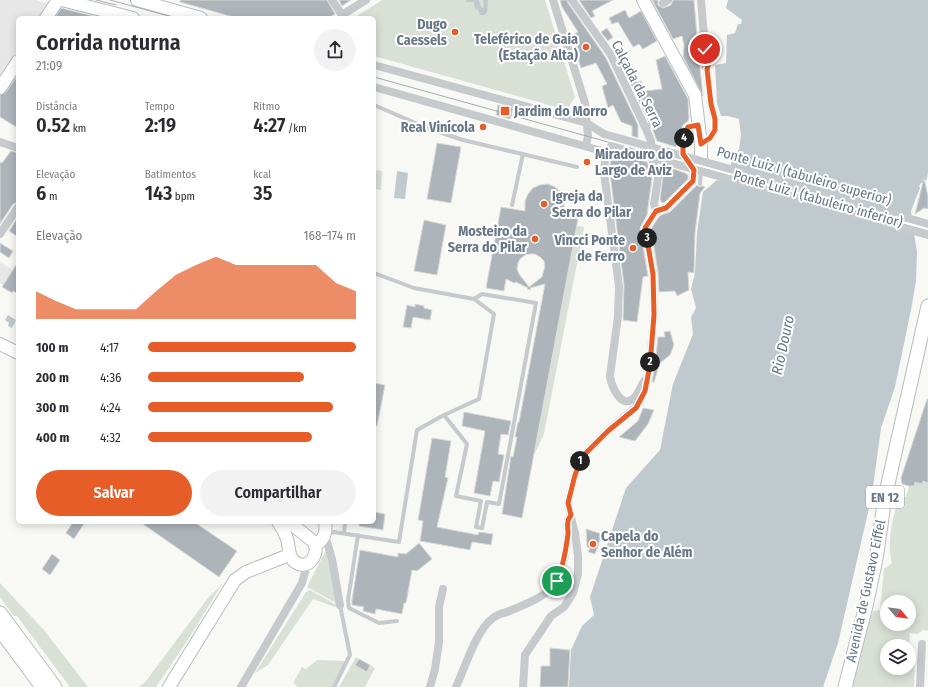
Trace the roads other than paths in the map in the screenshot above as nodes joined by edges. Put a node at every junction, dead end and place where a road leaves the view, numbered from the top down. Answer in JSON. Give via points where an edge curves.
{"nodes":[{"id":1,"x":58,"y":0,"type":"edge"},
{"id":2,"x":62,"y":0,"type":"edge"},
{"id":3,"x":137,"y":0,"type":"edge"},
{"id":4,"x":332,"y":0,"type":"edge"},
{"id":5,"x":366,"y":0,"type":"edge"},
{"id":6,"x":553,"y":0,"type":"edge"},
{"id":7,"x":572,"y":0,"type":"edge"},
{"id":8,"x":643,"y":0,"type":"edge"},
{"id":9,"x":701,"y":0,"type":"edge"},
{"id":10,"x":47,"y":16,"type":"edge"},
{"id":11,"x":125,"y":16,"type":"edge"},
{"id":12,"x":194,"y":16,"type":"edge"},
{"id":13,"x":343,"y":16,"type":"edge"},
{"id":14,"x":344,"y":16,"type":"edge"},
{"id":15,"x":16,"y":64,"type":"edge"},
{"id":16,"x":376,"y":65,"type":"edge"},
{"id":17,"x":0,"y":88,"type":"edge"},
{"id":18,"x":376,"y":88,"type":"edge"},
{"id":19,"x":376,"y":106,"type":"edge"},
{"id":20,"x":653,"y":122,"type":"dead end"},
{"id":21,"x":587,"y":123,"type":"junction"},
{"id":22,"x":698,"y":125,"type":"junction"},
{"id":23,"x":646,"y":129,"type":"junction"},
{"id":24,"x":0,"y":142,"type":"edge"},
{"id":25,"x":701,"y":144,"type":"junction"},
{"id":26,"x":586,"y":146,"type":"junction"},
{"id":27,"x":16,"y":147,"type":"edge"},
{"id":28,"x":602,"y":151,"type":"junction"},
{"id":29,"x":523,"y":154,"type":"junction"},
{"id":30,"x":577,"y":167,"type":"dead end"},
{"id":31,"x":704,"y":167,"type":"junction"},
{"id":32,"x":700,"y":184,"type":"dead end"},
{"id":33,"x":512,"y":205,"type":"dead end"},
{"id":34,"x":16,"y":210,"type":"edge"},
{"id":35,"x":656,"y":211,"type":"junction"},
{"id":36,"x":927,"y":229,"type":"edge"},
{"id":37,"x":0,"y":234,"type":"edge"},
{"id":38,"x":376,"y":275,"type":"edge"},
{"id":39,"x":474,"y":299,"type":"junction"},
{"id":40,"x":928,"y":306,"type":"edge"},
{"id":41,"x":0,"y":344,"type":"edge"},
{"id":42,"x":16,"y":352,"type":"edge"},
{"id":43,"x":647,"y":378,"type":"junction"},
{"id":44,"x":444,"y":415,"type":"junction"},
{"id":45,"x":571,"y":515,"type":"junction"},
{"id":46,"x":279,"y":524,"type":"edge"},
{"id":47,"x":291,"y":524,"type":"edge"},
{"id":48,"x":325,"y":524,"type":"edge"},
{"id":49,"x":346,"y":524,"type":"edge"},
{"id":50,"x":344,"y":533,"type":"junction"},
{"id":51,"x":325,"y":535,"type":"junction"},
{"id":52,"x":358,"y":535,"type":"junction"},
{"id":53,"x":306,"y":537,"type":"junction"},
{"id":54,"x":316,"y":546,"type":"junction"},
{"id":55,"x":289,"y":552,"type":"junction"},
{"id":56,"x":306,"y":564,"type":"junction"},
{"id":57,"x":443,"y":589,"type":"dead end"},
{"id":58,"x":340,"y":605,"type":"joint"},
{"id":59,"x":0,"y":613,"type":"edge"},
{"id":60,"x":397,"y":621,"type":"dead end"},
{"id":61,"x":0,"y":630,"type":"edge"},
{"id":62,"x":922,"y":644,"type":"dead end"},
{"id":63,"x":42,"y":687,"type":"edge"},
{"id":64,"x":55,"y":687,"type":"edge"},
{"id":65,"x":169,"y":687,"type":"edge"},
{"id":66,"x":241,"y":687,"type":"edge"},
{"id":67,"x":334,"y":687,"type":"edge"},
{"id":68,"x":430,"y":687,"type":"edge"},
{"id":69,"x":456,"y":687,"type":"edge"},
{"id":70,"x":523,"y":687,"type":"edge"},
{"id":71,"x":844,"y":687,"type":"edge"},
{"id":72,"x":920,"y":687,"type":"edge"}],
"edges":[{"from":1,"to":10,"type":"main road"},
{"from":2,"to":11,"type":"main road"},
{"from":3,"to":12,"type":"main road"},
{"from":4,"to":13,"type":"street"},
{"from":5,"to":14,"type":"street","via":[[345,13]]},
{"from":6,"to":21,"type":"street","via":[[585,103]]},
{"from":7,"to":23,"type":"street","name":"Calçada da Serra","via":[[610,55]]},
{"from":8,"to":22,"type":"main road","via":[[695,95],[693,112]]},
{"from":9,"to":25,"type":"street","via":[[705,65],[715,119],[715,130],[710,138]]},
{"from":15,"to":17,"type":"main road"},
{"from":16,"to":21,"type":"street","name":"Ponte Luiz I (tabuleiro superior)"},
{"from":18,"to":26,"type":"street"},
{"from":19,"to":29,"type":"lane","via":[[463,140]]},
{"from":20,"to":23,"type":"lane"},
{"from":21,"to":26,"type":"street"},
{"from":21,"to":36,"type":"street","name":"Ponte Luiz I (tabuleiro superior)","bridge":true,"via":[[604,134]]},
{"from":22,"to":25,"type":"main road"},
{"from":22,"to":35,"type":"street","via":[[688,127],[682,146],[683,154],[694,170],[693,181],[666,208]]},
{"from":23,"to":35,"type":"street","name":"Calçada da Serra","via":[[651,141],[658,178],[654,204]]},
{"from":24,"to":27,"type":"street"},
{"from":25,"to":31,"type":"main road"},
{"from":26,"to":28,"type":"street"},
{"from":28,"to":36,"type":"street","name":"Ponte Luiz I (tabuleiro superior)","bridge":true,"via":[[611,146]]},
{"from":28,"to":43,"type":"street","via":[[619,286],[611,384],[617,395],[623,400],[630,400]]},
{"from":29,"to":30,"type":"lane"},
{"from":29,"to":33,"type":"lane"},
{"from":31,"to":32,"type":"lane"},
{"from":31,"to":36,"type":"main road","name":"Ponte Luiz I (tabuleiro inferior)"},
{"from":34,"to":37,"type":"street"},
{"from":35,"to":43,"type":"street","via":[[645,228],[653,280],[653,329]]},
{"from":38,"to":39,"type":"lane","via":[[414,288]]},
{"from":39,"to":44,"type":"lane","via":[[494,314],[479,399]]},
{"from":39,"to":44,"type":"lane","via":[[482,294],[536,303],[499,504],[487,502],[482,528],[476,527],[481,501],[456,496],[467,444]]},
{"from":40,"to":71,"type":"main road","name":"Avenida de Gustavo Eiffel","number":"EN 12","via":[[885,496],[866,606]]},
{"from":41,"to":42,"type":"main road"},
{"from":43,"to":45,"type":"street","via":[[645,391],[636,408],[582,457],[568,503]]},
{"from":44,"to":52,"type":"lane","via":[[417,430],[399,542]]},
{"from":45,"to":69,"type":"street","via":[[567,521],[564,557],[557,581],[548,592],[536,600],[493,617],[485,625],[476,639]]},
{"from":45,"to":70,"type":"street","via":[[578,556],[578,574],[573,593],[564,607],[551,616],[525,655]]},
{"from":46,"to":55,"type":"main road","via":[[285,534]]},
{"from":47,"to":53,"type":"main road"},
{"from":48,"to":51,"type":"main road"},
{"from":49,"to":50,"type":"lane"},
{"from":50,"to":51,"type":"lane","via":[[334,532]]},
{"from":50,"to":52,"type":"lane"},
{"from":51,"to":54,"type":"main road"},
{"from":51,"to":58,"type":"street"},
{"from":52,"to":60,"type":"lane","via":[[349,608],[379,623]]},
{"from":53,"to":54,"type":"main road"},
{"from":53,"to":55,"type":"main road","via":[[297,537],[293,540]]},
{"from":54,"to":56,"type":"main road","via":[[315,555]]},
{"from":55,"to":56,"type":"main road","via":[[291,559],[298,564]]},
{"from":55,"to":65,"type":"main road","via":[[246,572],[235,580]]},
{"from":56,"to":66,"type":"street","via":[[302,583]]},
{"from":57,"to":68,"type":"street","via":[[439,607],[438,649]]},
{"from":58,"to":67,"type":"lane","via":[[350,655]]},
{"from":59,"to":64,"type":"main road"},
{"from":61,"to":63,"type":"main road"},
{"from":62,"to":72,"type":"street"}]}
